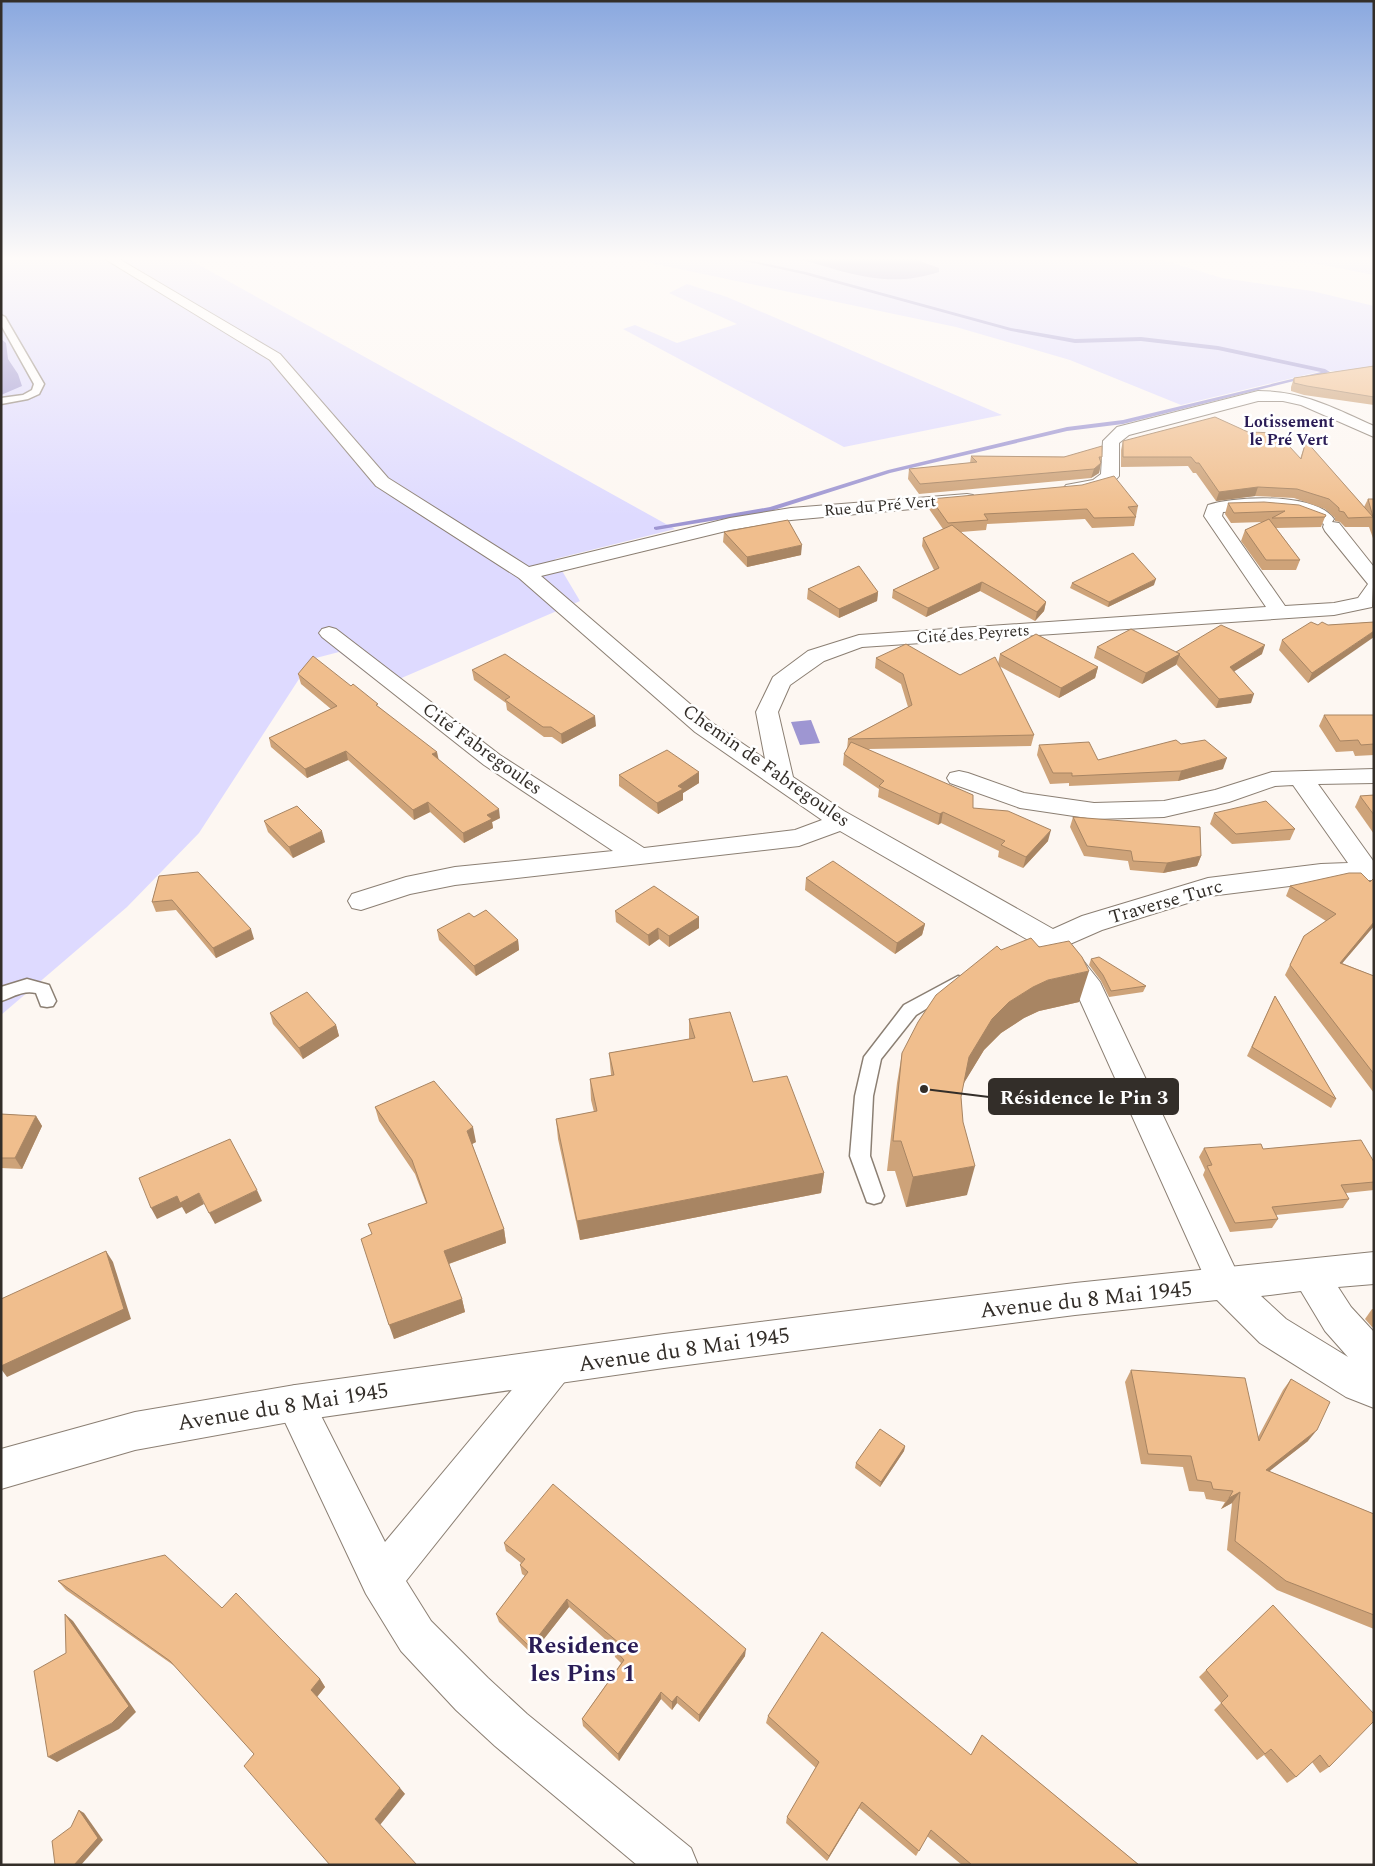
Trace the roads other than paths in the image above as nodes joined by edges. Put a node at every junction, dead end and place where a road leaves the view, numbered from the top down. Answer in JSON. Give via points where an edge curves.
{"nodes":[{"id":1,"x":16,"y":343,"type":"edge"},
{"id":2,"x":252,"y":343,"type":"edge"},
{"id":3,"x":1,"y":401,"type":"edge"},
{"id":4,"x":1374,"y":432,"type":"edge"},
{"id":5,"x":1057,"y":491,"type":"edge"},
{"id":6,"x":988,"y":497,"type":"edge"},
{"id":7,"x":532,"y":579,"type":"junction"},
{"id":8,"x":1374,"y":580,"type":"edge"},
{"id":9,"x":1374,"y":590,"type":"edge"},
{"id":10,"x":1280,"y":613,"type":"junction"},
{"id":11,"x":329,"y":633,"type":"dead end"},
{"id":12,"x":1374,"y":776,"type":"edge"},
{"id":13,"x":1300,"y":777,"type":"junction"},
{"id":14,"x":959,"y":778,"type":"dead end"},
{"id":15,"x":782,"y":780,"type":"junction"},
{"id":16,"x":842,"y":820,"type":"junction"},
{"id":17,"x":640,"y":856,"type":"junction"},
{"id":18,"x":1370,"y":870,"type":"edge"},
{"id":19,"x":361,"y":901,"type":"dead end"},
{"id":20,"x":1043,"y":945,"type":"junction"},
{"id":21,"x":973,"y":975,"type":"edge"},
{"id":22,"x":1,"y":995,"type":"edge"},
{"id":23,"x":47,"y":1001,"type":"dead end"},
{"id":24,"x":874,"y":1196,"type":"dead end"},
{"id":25,"x":1374,"y":1268,"type":"edge"},
{"id":26,"x":1310,"y":1274,"type":"junction"},
{"id":27,"x":1225,"y":1285,"type":"junction"},
{"id":28,"x":1374,"y":1359,"type":"edge"},
{"id":29,"x":554,"y":1368,"type":"junction"},
{"id":30,"x":1374,"y":1390,"type":"edge"},
{"id":31,"x":295,"y":1403,"type":"junction"},
{"id":32,"x":1,"y":1469,"type":"edge"},
{"id":33,"x":381,"y":1579,"type":"junction"},
{"id":34,"x":674,"y":1865,"type":"edge"}],
"edges":[{"from":1,"to":3,"type":"lane","via":[[39,384],[36,392],[25,397]]},
{"from":2,"to":7,"type":"street","name":"Chemin de Fabregoules","via":[[275,357],[382,482]]},
{"from":4,"to":5,"type":"street","via":[[1307,402],[1283,396],[1258,396],[1123,431],[1111,441],[1110,476],[1098,484]]},
{"from":6,"to":7,"type":"street","name":"Rue du Pré Vert","via":[[791,514],[730,524],[580,561],[554,580]]},
{"from":7,"to":15,"type":"street","name":"Chemin de Fabregoules","via":[[702,727]]},
{"from":8,"to":10,"type":"street","via":[[1329,523],[1303,506],[1287,504],[1214,509],[1213,516]]},
{"from":9,"to":10,"type":"street","name":"Cité des Peyrets","via":[[1365,602],[1334,610]]},
{"from":10,"to":15,"type":"street","name":"Cité des Peyrets","via":[[859,641],[816,656],[782,682],[767,712]]},
{"from":11,"to":17,"type":"street","name":"Cité Fabregoules","via":[[492,760]]},
{"from":12,"to":13,"type":"street"},
{"from":13,"to":14,"type":"street","via":[[1272,779],[1220,797],[1164,810],[1094,811],[1020,800]]},
{"from":13,"to":18,"type":"street"},
{"from":15,"to":16,"type":"street","name":"Chemin de Fabregoules"},
{"from":16,"to":17,"type":"street","via":[[799,838]]},
{"from":16,"to":20,"type":"street","name":"Chemin de Fabregoules"},
{"from":17,"to":19,"type":"street","via":[[455,876],[406,886]]},
{"from":18,"to":20,"type":"street","name":"Traverse Turc","via":[[1208,887],[1092,923]]},
{"from":20,"to":27,"type":"street","name":"Chemin de Fabregoules","via":[[1086,982]]},
{"from":21,"to":24,"type":"lane","via":[[910,1010],[874,1057],[864,1096],[860,1156]]},
{"from":22,"to":23,"type":"lane","via":[[28,985],[43,989]]},
{"from":25,"to":26,"type":"street","name":"Avenue du 8 Mai 1945"},
{"from":26,"to":27,"type":"street","name":"Avenue du 8 Mai 1945"},
{"from":26,"to":28,"type":"street","via":[[1338,1319]]},
{"from":27,"to":29,"type":"street","name":"Avenue du 8 Mai 1945","via":[[1075,1299]]},
{"from":27,"to":30,"type":"street","via":[[1273,1331]]},
{"from":29,"to":31,"type":"street","name":"Avenue du 8 Mai 1945"},
{"from":29,"to":33,"type":"street"},
{"from":31,"to":32,"type":"street","name":"Avenue du 8 Mai 1945","via":[[135,1431]]},
{"from":31,"to":33,"type":"street"},
{"from":33,"to":34,"type":"street","via":[[416,1636],[472,1694]]}]}
